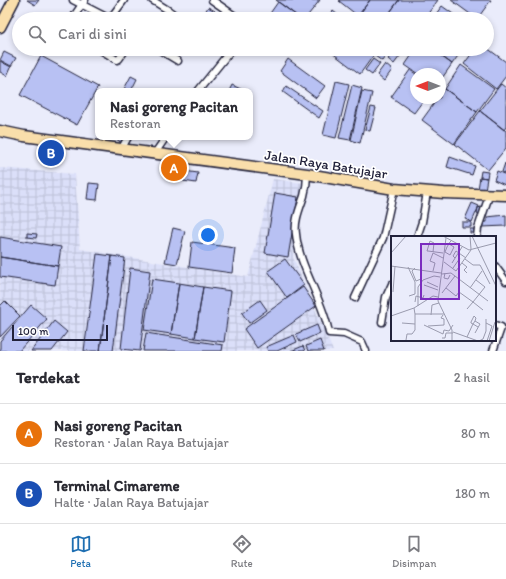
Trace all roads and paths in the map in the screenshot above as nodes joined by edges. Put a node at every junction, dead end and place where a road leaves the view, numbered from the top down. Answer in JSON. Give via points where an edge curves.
{"nodes":[{"id":1,"x":14,"y":0,"type":"edge"},
{"id":2,"x":73,"y":0,"type":"edge"},
{"id":3,"x":124,"y":0,"type":"edge"},
{"id":4,"x":152,"y":0,"type":"edge"},
{"id":5,"x":212,"y":0,"type":"edge"},
{"id":6,"x":83,"y":3,"type":"edge"},
{"id":7,"x":77,"y":12,"type":"edge"},
{"id":8,"x":98,"y":12,"type":"edge"},
{"id":9,"x":115,"y":12,"type":"edge"},
{"id":10,"x":171,"y":12,"type":"edge"},
{"id":11,"x":229,"y":12,"type":"edge"},
{"id":12,"x":3,"y":13,"type":"edge"},
{"id":13,"x":0,"y":27,"type":"edge"},
{"id":14,"x":110,"y":56,"type":"edge"},
{"id":15,"x":121,"y":56,"type":"edge"},
{"id":16,"x":170,"y":56,"type":"edge"},
{"id":17,"x":226,"y":56,"type":"edge"},
{"id":18,"x":178,"y":61,"type":"dead end"},
{"id":19,"x":200,"y":88,"type":"edge"},
{"id":20,"x":0,"y":131,"type":"edge"},
{"id":21,"x":126,"y":140,"type":"edge"},
{"id":22,"x":164,"y":140,"type":"edge"},
{"id":23,"x":122,"y":148,"type":"junction"},
{"id":24,"x":155,"y":153,"type":"junction"},
{"id":25,"x":307,"y":174,"type":"junction"},
{"id":26,"x":394,"y":189,"type":"junction"},
{"id":27,"x":427,"y":192,"type":"junction"},
{"id":28,"x":506,"y":195,"type":"edge"},
{"id":29,"x":489,"y":196,"type":"junction"},
{"id":30,"x":417,"y":236,"type":"edge"},
{"id":31,"x":477,"y":236,"type":"edge"},
{"id":32,"x":496,"y":267,"type":"edge"},
{"id":33,"x":506,"y":281,"type":"edge"},
{"id":34,"x":391,"y":286,"type":"edge"},
{"id":35,"x":355,"y":298,"type":"dead end"},
{"id":36,"x":382,"y":322,"type":"dead end"},
{"id":37,"x":496,"y":324,"type":"edge"},
{"id":38,"x":366,"y":351,"type":"edge"},
{"id":39,"x":493,"y":351,"type":"edge"}],
"edges":[{"from":1,"to":12,"type":"highway"},
{"from":2,"to":6,"type":"street"},
{"from":3,"to":9,"type":"street"},
{"from":4,"to":10,"type":"street"},
{"from":5,"to":11,"type":"street"},
{"from":6,"to":7,"type":"street"},
{"from":6,"to":8,"type":"street"},
{"from":12,"to":13,"type":"highway"},
{"from":14,"to":15,"type":"street","via":[[117,60]]},
{"from":16,"to":18,"type":"street"},
{"from":17,"to":19,"type":"street"},
{"from":20,"to":23,"type":"highway","name":"Jalan Raya Batujajar"},
{"from":21,"to":23,"type":"street"},
{"from":22,"to":24,"type":"street"},
{"from":23,"to":24,"type":"highway","name":"Jalan Raya Batujajar"},
{"from":24,"to":25,"type":"highway","name":"Jalan Raya Batujajar"},
{"from":25,"to":26,"type":"highway","name":"Jalan Raya Batujajar"},
{"from":25,"to":38,"type":"street","via":[[295,233],[300,254],[321,303],[329,333],[344,334],[362,342]]},
{"from":26,"to":27,"type":"highway","name":"Jalan Raya Batujajar"},
{"from":26,"to":35,"type":"street","via":[[383,238]]},
{"from":27,"to":29,"type":"highway","name":"Jalan Raya Batujajar"},
{"from":27,"to":30,"type":"street"},
{"from":28,"to":29,"type":"highway","name":"Jalan Raya Batujajar"},
{"from":29,"to":31,"type":"street"},
{"from":32,"to":33,"type":"street"},
{"from":34,"to":36,"type":"street","via":[[386,297]]},
{"from":37,"to":39,"type":"street","via":[[501,328]]}]}
